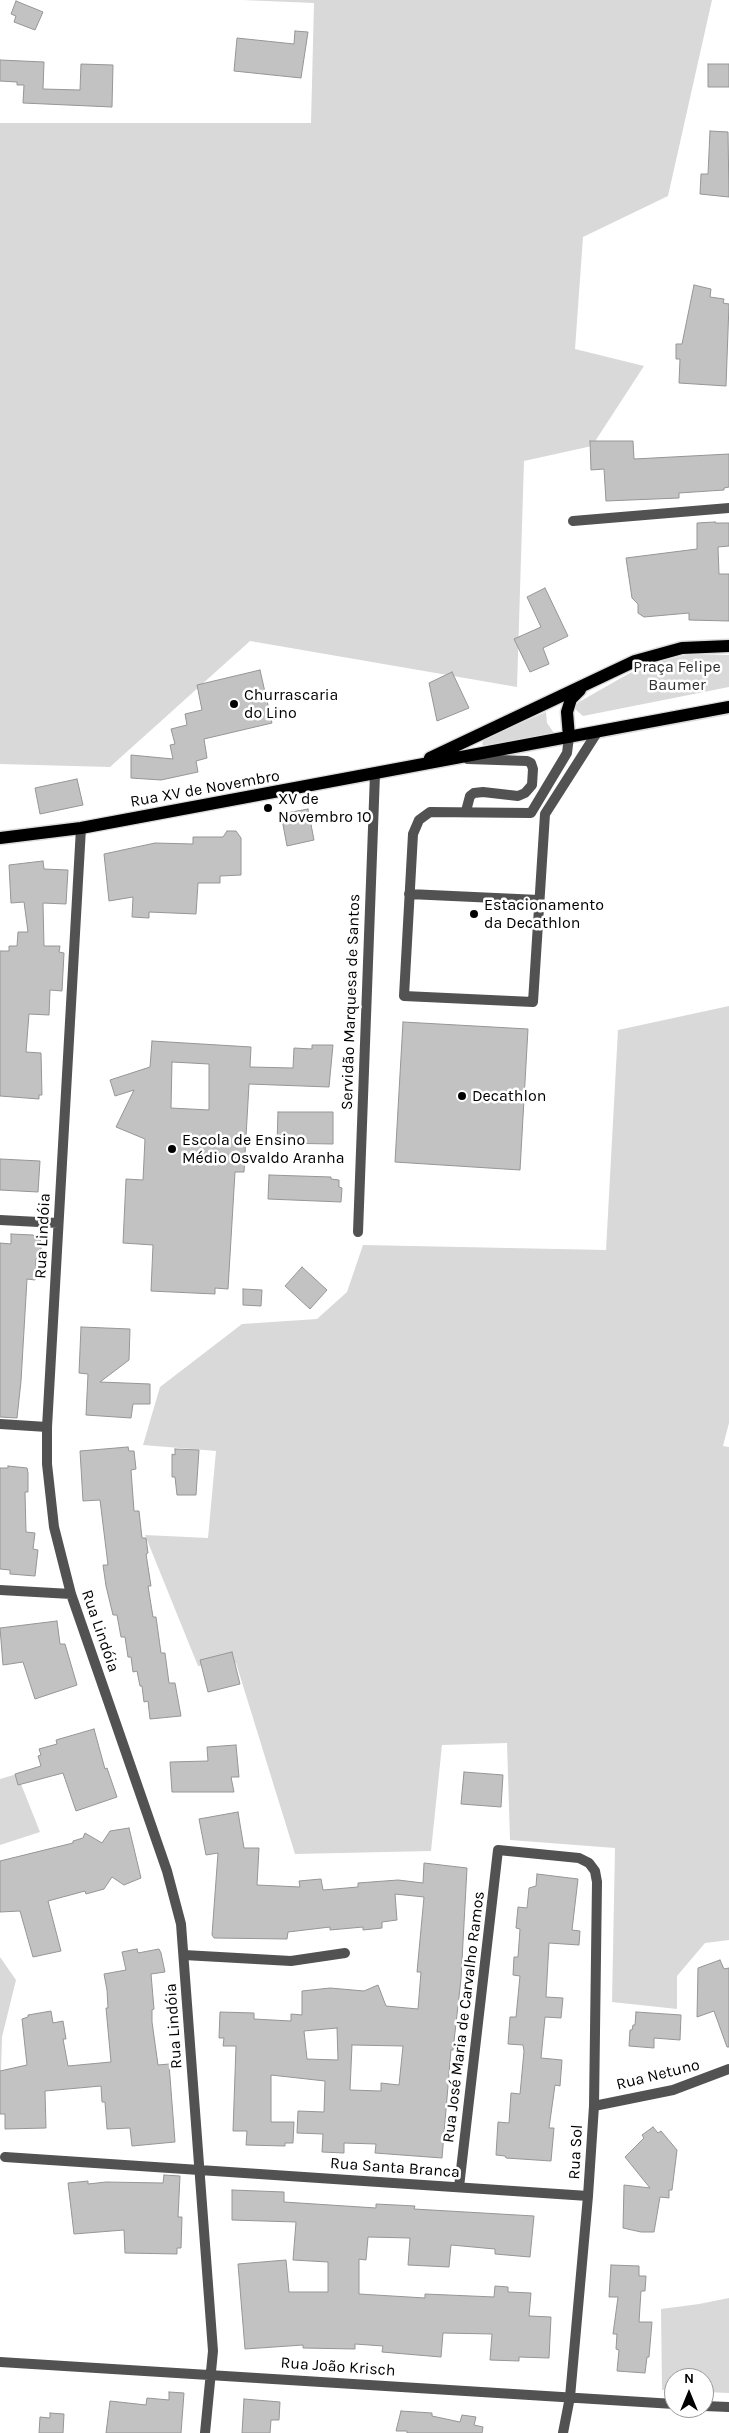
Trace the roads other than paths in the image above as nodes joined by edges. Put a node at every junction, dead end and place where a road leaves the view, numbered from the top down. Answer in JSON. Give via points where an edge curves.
{"nodes":[{"id":1,"x":729,"y":508,"type":"edge"},
{"id":2,"x":573,"y":521,"type":"dead end"},
{"id":3,"x":729,"y":646,"type":"edge"},
{"id":4,"x":586,"y":685,"type":"junction"},
{"id":5,"x":729,"y":706,"type":"edge"},
{"id":6,"x":598,"y":731,"type":"junction"},
{"id":7,"x":569,"y":736,"type":"junction"},
{"id":8,"x":459,"y":757,"type":"junction"},
{"id":9,"x":414,"y":765,"type":"junction"},
{"id":10,"x":375,"y":774,"type":"junction"},
{"id":11,"x":466,"y":811,"type":"junction"},
{"id":12,"x":81,"y":828,"type":"junction"},
{"id":13,"x":0,"y":838,"type":"edge"},
{"id":14,"x":409,"y":894,"type":"junction"},
{"id":15,"x":539,"y":900,"type":"junction"},
{"id":16,"x":0,"y":1220,"type":"edge"},
{"id":17,"x":58,"y":1224,"type":"junction"},
{"id":18,"x":358,"y":1232,"type":"dead end"},
{"id":19,"x":0,"y":1424,"type":"edge"},
{"id":20,"x":47,"y":1427,"type":"junction"},
{"id":21,"x":0,"y":1590,"type":"edge"},
{"id":22,"x":71,"y":1594,"type":"junction"},
{"id":23,"x":595,"y":1871,"type":"joint"},
{"id":24,"x":345,"y":1953,"type":"dead end"},
{"id":25,"x":184,"y":1954,"type":"junction"},
{"id":26,"x":729,"y":2069,"type":"edge"},
{"id":27,"x":594,"y":2106,"type":"junction"},
{"id":28,"x":5,"y":2157,"type":"dead end"},
{"id":29,"x":200,"y":2170,"type":"junction"},
{"id":30,"x":459,"y":2187,"type":"junction"},
{"id":31,"x":588,"y":2196,"type":"junction"},
{"id":32,"x":0,"y":2362,"type":"edge"},
{"id":33,"x":213,"y":2374,"type":"junction"},
{"id":34,"x":570,"y":2397,"type":"junction"},
{"id":35,"x":664,"y":2403,"type":"edge"},
{"id":36,"x":714,"y":2406,"type":"edge"},
{"id":37,"x":729,"y":2407,"type":"edge"},
{"id":38,"x":205,"y":2433,"type":"edge"},
{"id":39,"x":563,"y":2433,"type":"edge"}],
"edges":[{"from":1,"to":2,"type":"street"},
{"from":3,"to":4,"type":"main road","name":"Rua XV de Novembro","via":[[682,648],[656,654]]},
{"from":4,"to":7,"type":"main road","via":[[571,699],[567,712]]},
{"from":4,"to":9,"type":"main road","name":"Rua XV de Novembro"},
{"from":5,"to":6,"type":"main road","name":"Rua XV de Novembro"},
{"from":6,"to":7,"type":"main road","name":"Rua XV de Novembro"},
{"from":6,"to":15,"type":"street","via":[[546,814]]},
{"from":7,"to":8,"type":"main road","name":"Rua XV de Novembro"},
{"from":7,"to":11,"type":"street","via":[[568,753],[531,814]]},
{"from":8,"to":9,"type":"main road","name":"Rua XV de Novembro"},
{"from":8,"to":11,"type":"street","via":[[527,762],[533,769],[532,785],[525,793],[518,796],[474,793]]},
{"from":9,"to":10,"type":"main road","name":"Rua XV de Novembro"},
{"from":10,"to":12,"type":"main road","name":"Rua XV de Novembro"},
{"from":10,"to":18,"type":"street","name":"Servidão Marquesa de Santos"},
{"from":11,"to":14,"type":"street","via":[[430,812],[420,820],[413,834]]},
{"from":12,"to":13,"type":"main road","name":"Rua XV de Novembro"},
{"from":12,"to":17,"type":"street","name":"Rua Lindóia"},
{"from":14,"to":15,"type":"street"},
{"from":14,"to":15,"type":"street","via":[[404,996],[533,1002]]},
{"from":16,"to":17,"type":"street"},
{"from":17,"to":20,"type":"street","name":"Rua Lindóia"},
{"from":19,"to":20,"type":"street"},
{"from":20,"to":22,"type":"street","name":"Rua Lindóia","via":[[50,1503]]},
{"from":21,"to":22,"type":"street"},
{"from":22,"to":25,"type":"street","name":"Rua Lindóia","via":[[167,1871],[181,1924]]},
{"from":23,"to":27,"type":"street","name":"Rua Sol"},
{"from":23,"to":30,"type":"street","name":"Rua José Maria de Carvalho Ramos","via":[[579,1858],[498,1850]]},
{"from":24,"to":25,"type":"street","via":[[291,1961]]},
{"from":25,"to":29,"type":"street","name":"Rua Lindóia"},
{"from":26,"to":27,"type":"street","name":"Rua Netuno","via":[[673,2090]]},
{"from":27,"to":31,"type":"street","name":"Rua Sol"},
{"from":28,"to":29,"type":"street","name":"Rua Santa Branca"},
{"from":29,"to":30,"type":"street","name":"Rua Santa Branca"},
{"from":29,"to":33,"type":"street","name":"Rua Lindóia"},
{"from":30,"to":31,"type":"street","name":"Rua Santa Branca"},
{"from":31,"to":34,"type":"street","name":"Rua Sol"},
{"from":32,"to":33,"type":"street","name":"Rua João Krisch"},
{"from":33,"to":34,"type":"street","name":"Rua João Krisch"},
{"from":33,"to":38,"type":"street","name":"Rua Lindóia"},
{"from":34,"to":35,"type":"street","name":"Rua João Krisch"},
{"from":34,"to":39,"type":"street","name":"Rua Sol"},
{"from":36,"to":37,"type":"street"}]}
